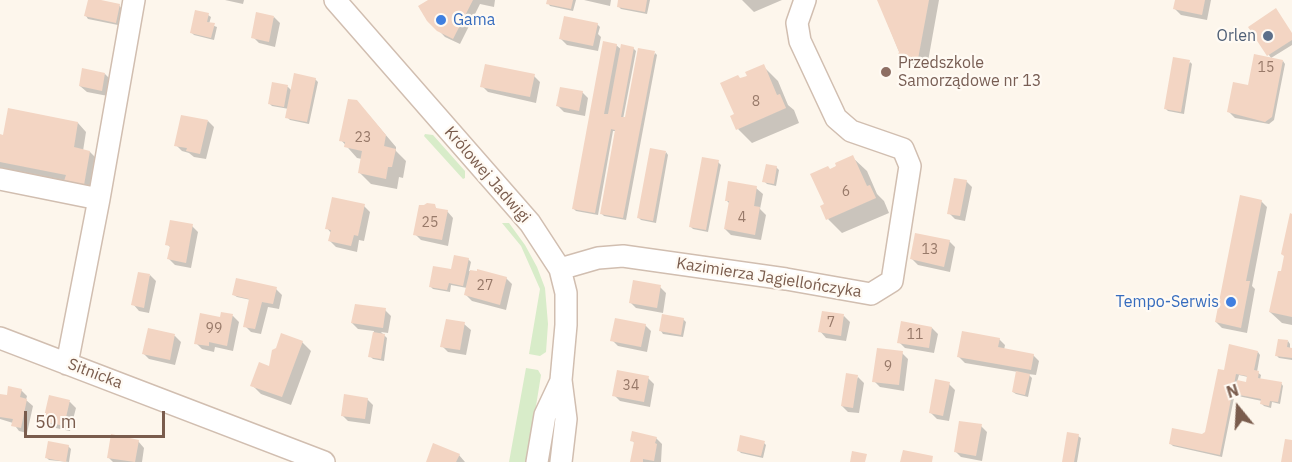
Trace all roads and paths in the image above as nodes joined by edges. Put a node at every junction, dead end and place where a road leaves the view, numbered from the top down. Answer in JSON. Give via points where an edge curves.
{"nodes":[{"id":1,"x":134,"y":0,"type":"edge"},
{"id":2,"x":335,"y":0,"type":"edge"},
{"id":3,"x":805,"y":0,"type":"edge"},
{"id":4,"x":0,"y":179,"type":"edge"},
{"id":5,"x":99,"y":199,"type":"junction"},
{"id":6,"x":560,"y":269,"type":"junction"},
{"id":7,"x":0,"y":338,"type":"edge"},
{"id":8,"x":67,"y":364,"type":"junction"},
{"id":9,"x":561,"y":380,"type":"junction"},
{"id":10,"x":324,"y":462,"type":"edge"},
{"id":11,"x":537,"y":462,"type":"edge"},
{"id":12,"x":561,"y":462,"type":"edge"}],
"edges":[{"from":1,"to":5,"type":"street"},
{"from":2,"to":6,"type":"street","name":"Królowej Jadwigi","via":[[530,223]]},
{"from":3,"to":6,"type":"street","name":"Kazimierza Jagiellończyka","via":[[797,23],[800,41],[836,118],[851,131],[903,149],[910,166],[892,281],[871,294],[622,256]]},
{"from":4,"to":5,"type":"street"},
{"from":5,"to":8,"type":"street"},
{"from":6,"to":9,"type":"street","name":"Królowej Jadwigi","via":[[566,293]]},
{"from":7,"to":8,"type":"street","name":"Sitnicka"},
{"from":8,"to":10,"type":"street","name":"Sitnicka"},
{"from":9,"to":11,"type":"street","name":"Królowej Jadwigi","via":[[544,415]]},
{"from":9,"to":12,"type":"street","name":"Królowej Jadwigi","via":[[566,419]]}]}
